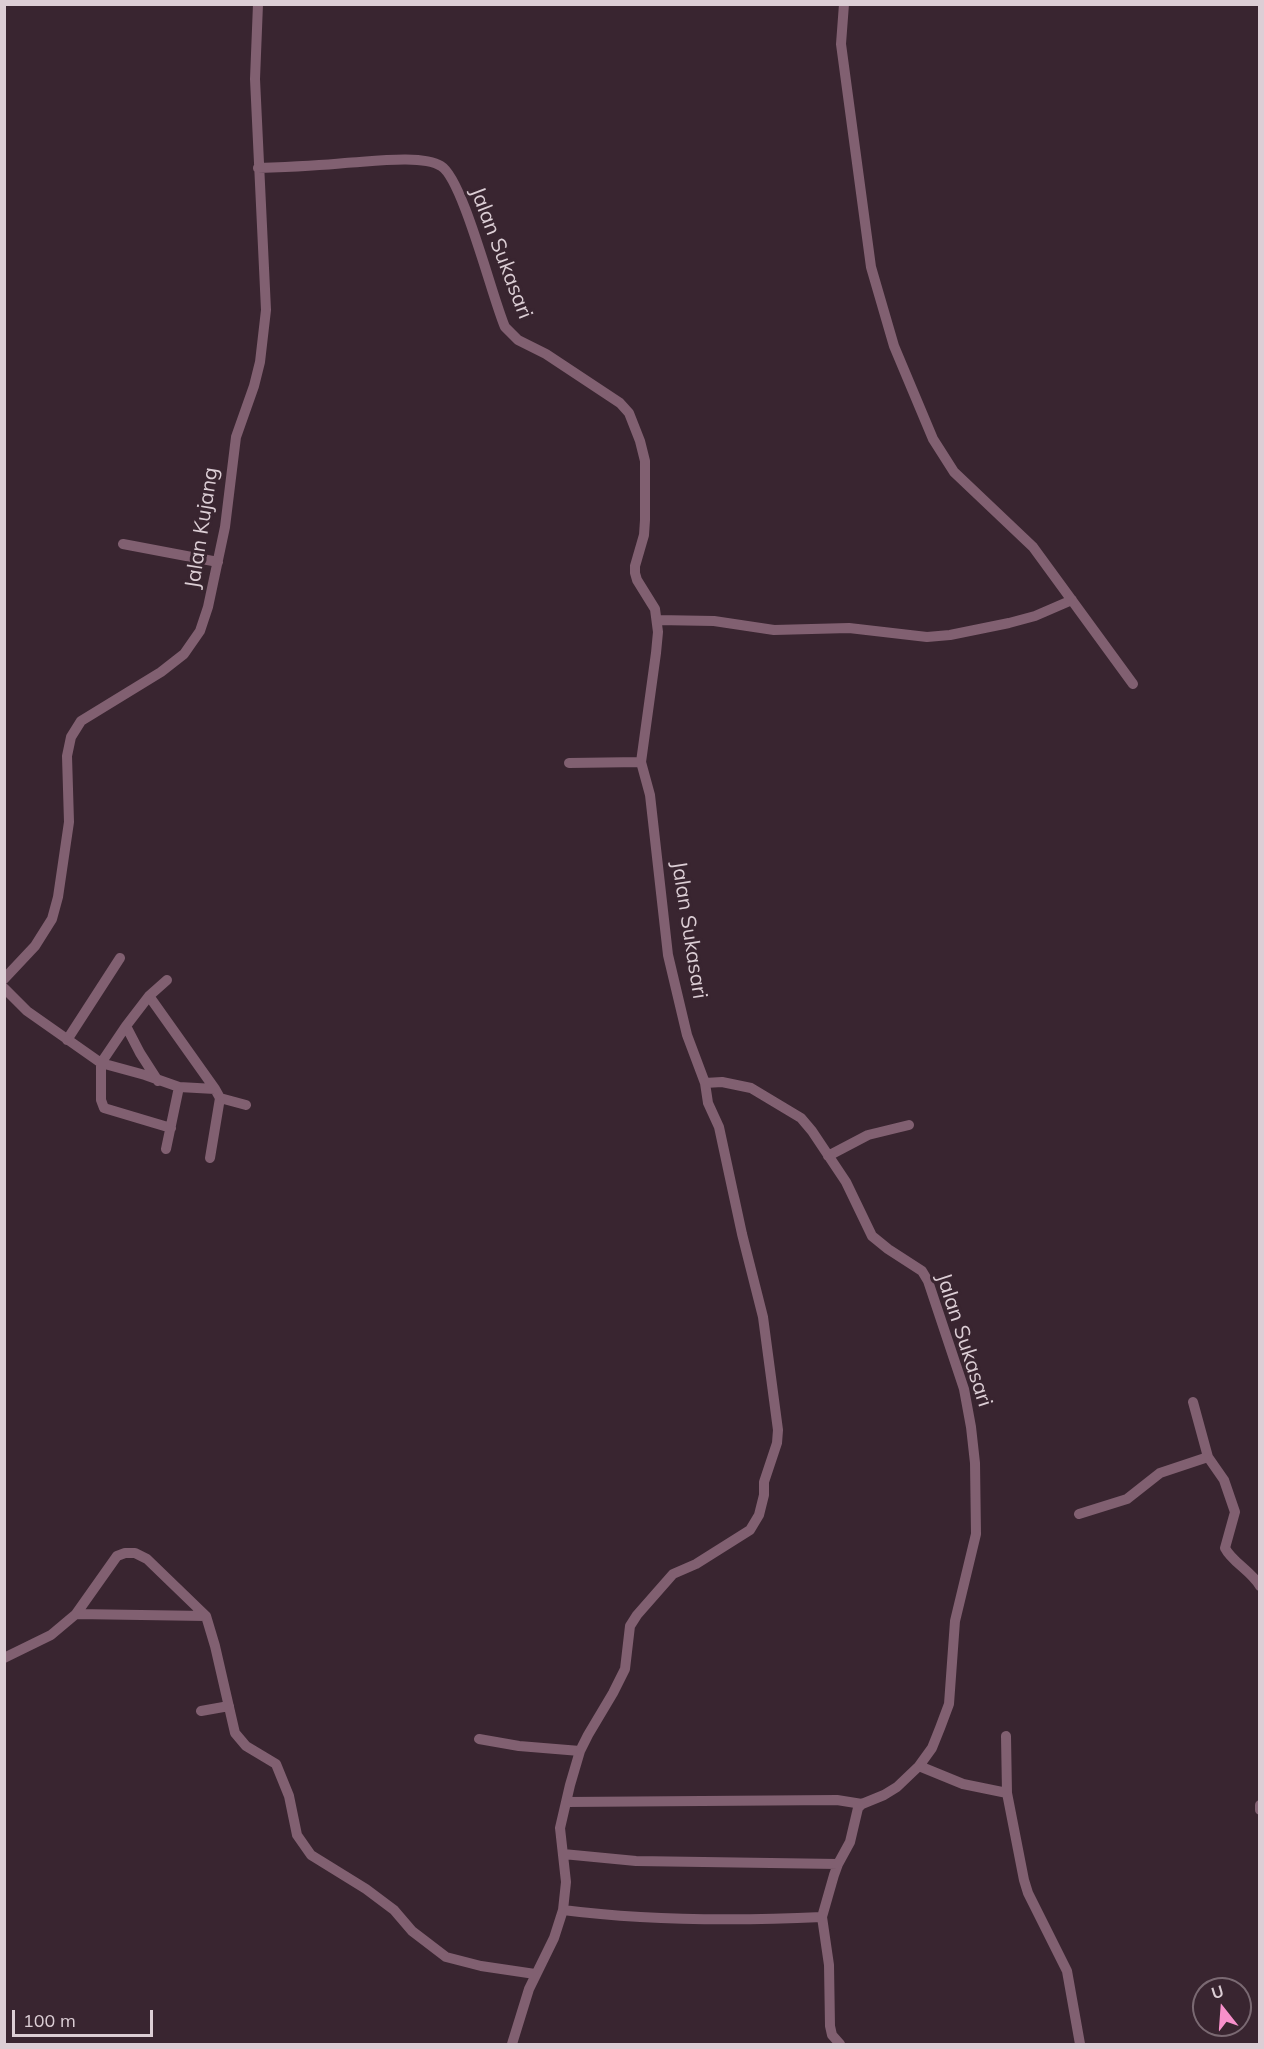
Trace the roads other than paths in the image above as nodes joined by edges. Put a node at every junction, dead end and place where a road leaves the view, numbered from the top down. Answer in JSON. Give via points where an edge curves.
{"nodes":[{"id":1,"x":258,"y":4,"type":"edge"},
{"id":2,"x":844,"y":4,"type":"edge"},
{"id":3,"x":258,"y":168,"type":"junction"},
{"id":4,"x":123,"y":544,"type":"dead end"},
{"id":5,"x":218,"y":562,"type":"junction"},
{"id":6,"x":1072,"y":600,"type":"junction"},
{"id":7,"x":657,"y":620,"type":"junction"},
{"id":8,"x":1133,"y":684,"type":"dead end"},
{"id":9,"x":641,"y":762,"type":"junction"},
{"id":10,"x":569,"y":763,"type":"dead end"},
{"id":11,"x":120,"y":958,"type":"dead end"},
{"id":12,"x":4,"y":979,"type":"edge"},
{"id":13,"x":167,"y":980,"type":"dead end"},
{"id":14,"x":4,"y":988,"type":"edge"},
{"id":15,"x":149,"y":996,"type":"junction"},
{"id":16,"x":126,"y":1026,"type":"junction"},
{"id":17,"x":67,"y":1040,"type":"junction"},
{"id":18,"x":101,"y":1063,"type":"junction"},
{"id":19,"x":158,"y":1081,"type":"junction"},
{"id":20,"x":705,"y":1083,"type":"junction"},
{"id":21,"x":178,"y":1088,"type":"junction"},
{"id":22,"x":218,"y":1094,"type":"junction"},
{"id":23,"x":246,"y":1105,"type":"dead end"},
{"id":24,"x":909,"y":1125,"type":"dead end"},
{"id":25,"x":171,"y":1128,"type":"junction"},
{"id":26,"x":166,"y":1149,"type":"dead end"},
{"id":27,"x":828,"y":1156,"type":"junction"},
{"id":28,"x":210,"y":1158,"type":"dead end"},
{"id":29,"x":1193,"y":1402,"type":"dead end"},
{"id":30,"x":1208,"y":1457,"type":"junction"},
{"id":31,"x":1079,"y":1514,"type":"dead end"},
{"id":32,"x":1260,"y":1586,"type":"edge"},
{"id":33,"x":76,"y":1614,"type":"junction"},
{"id":34,"x":206,"y":1616,"type":"junction"},
{"id":35,"x":4,"y":1658,"type":"edge"},
{"id":36,"x":229,"y":1706,"type":"junction"},
{"id":37,"x":201,"y":1711,"type":"dead end"},
{"id":38,"x":1006,"y":1736,"type":"dead end"},
{"id":39,"x":479,"y":1739,"type":"dead end"},
{"id":40,"x":580,"y":1751,"type":"junction"},
{"id":41,"x":919,"y":1766,"type":"junction"},
{"id":42,"x":1007,"y":1793,"type":"junction"},
{"id":43,"x":567,"y":1802,"type":"junction"},
{"id":44,"x":862,"y":1804,"type":"junction"},
{"id":45,"x":563,"y":1854,"type":"junction"},
{"id":46,"x":838,"y":1864,"type":"junction"},
{"id":47,"x":563,"y":1910,"type":"junction"},
{"id":48,"x":822,"y":1917,"type":"junction"},
{"id":49,"x":535,"y":1974,"type":"junction"},
{"id":50,"x":512,"y":2044,"type":"edge"},
{"id":51,"x":840,"y":2044,"type":"edge"},
{"id":52,"x":1080,"y":2044,"type":"edge"}],
"edges":[{"from":1,"to":3,"type":"street","name":"Jalan Kujang"},
{"from":2,"to":6,"type":"street","via":[[841,44],[866,242],[894,346],[947,463],[1027,540]]},
{"from":3,"to":5,"type":"street","name":"Jalan Kujang","via":[[266,290],[264,341],[236,437]]},
{"from":3,"to":7,"type":"street","name":"Jalan Sukasari","via":[[382,159],[430,161],[442,166],[458,190],[505,327],[518,340],[608,394],[629,413],[645,461],[646,482],[644,536],[635,573],[652,602]]},
{"from":4,"to":5,"type":"street"},
{"from":5,"to":12,"type":"street","name":"Jalan Kujang","via":[[200,631],[184,654],[81,721],[71,737],[67,756],[69,822],[52,919],[35,946]]},
{"from":6,"to":7,"type":"street","via":[[1009,623],[927,637],[849,628],[781,630],[714,621]]},
{"from":6,"to":8,"type":"street"},
{"from":7,"to":9,"type":"street","name":"Jalan Sukasari"},
{"from":9,"to":10,"type":"street"},
{"from":9,"to":20,"type":"street","name":"Jalan Sukasari","via":[[650,795],[668,955],[687,1035]]},
{"from":11,"to":17,"type":"street"},
{"from":13,"to":15,"type":"street"},
{"from":14,"to":17,"type":"street","via":[[27,1011]]},
{"from":15,"to":16,"type":"street"},
{"from":15,"to":22,"type":"street"},
{"from":16,"to":18,"type":"street"},
{"from":16,"to":19,"type":"street"},
{"from":17,"to":18,"type":"street"},
{"from":18,"to":19,"type":"street"},
{"from":18,"to":25,"type":"street","via":[[104,1108]]},
{"from":19,"to":21,"type":"street"},
{"from":20,"to":27,"type":"street","name":"Jalan Sukasari","via":[[737,1083],[771,1098],[801,1118]]},
{"from":20,"to":40,"type":"street","via":[[708,1103],[719,1127],[763,1317],[777,1443],[764,1482],[759,1515],[750,1530],[673,1574],[637,1615],[630,1626],[625,1669]]},
{"from":21,"to":22,"type":"street"},
{"from":21,"to":25,"type":"street"},
{"from":22,"to":23,"type":"street"},
{"from":22,"to":28,"type":"street"},
{"from":24,"to":27,"type":"street","via":[[868,1136]]},
{"from":25,"to":26,"type":"street"},
{"from":27,"to":41,"type":"street","name":"Jalan Sukasari","via":[[846,1182],[872,1236],[922,1271],[928,1281],[964,1389],[971,1427],[976,1534],[956,1621],[949,1704],[932,1748]]},
{"from":29,"to":30,"type":"street"},
{"from":30,"to":31,"type":"street","via":[[1160,1473],[1127,1499]]},
{"from":30,"to":32,"type":"street","via":[[1224,1480],[1234,1512],[1225,1548]]},
{"from":33,"to":34,"type":"street"},
{"from":33,"to":34,"type":"street","via":[[117,1556],[135,1553],[147,1559]]},
{"from":33,"to":35,"type":"street","via":[[51,1635]]},
{"from":34,"to":36,"type":"street"},
{"from":36,"to":37,"type":"street"},
{"from":36,"to":49,"type":"street","via":[[240,1740],[276,1764],[289,1796],[297,1835],[311,1855],[394,1910],[412,1931],[446,1957]]},
{"from":38,"to":42,"type":"street"},
{"from":39,"to":40,"type":"street"},
{"from":40,"to":43,"type":"street"},
{"from":41,"to":42,"type":"street","via":[[963,1784]]},
{"from":41,"to":44,"type":"street","name":"Jalan Sukasari","via":[[884,1796]]},
{"from":42,"to":52,"type":"street","via":[[1024,1880],[1067,1971]]},
{"from":43,"to":44,"type":"street","via":[[837,1800]]},
{"from":43,"to":45,"type":"street","via":[[560,1828]]},
{"from":44,"to":46,"type":"street","via":[[855,1815],[848,1848]]},
{"from":45,"to":46,"type":"street","via":[[636,1861]]},
{"from":45,"to":47,"type":"street"},
{"from":46,"to":48,"type":"street"},
{"from":47,"to":48,"type":"street","via":[[609,1916],[743,1921]]},
{"from":47,"to":49,"type":"street"},
{"from":48,"to":51,"type":"street","via":[[829,1965],[830,2026]]},
{"from":49,"to":50,"type":"street"}]}
